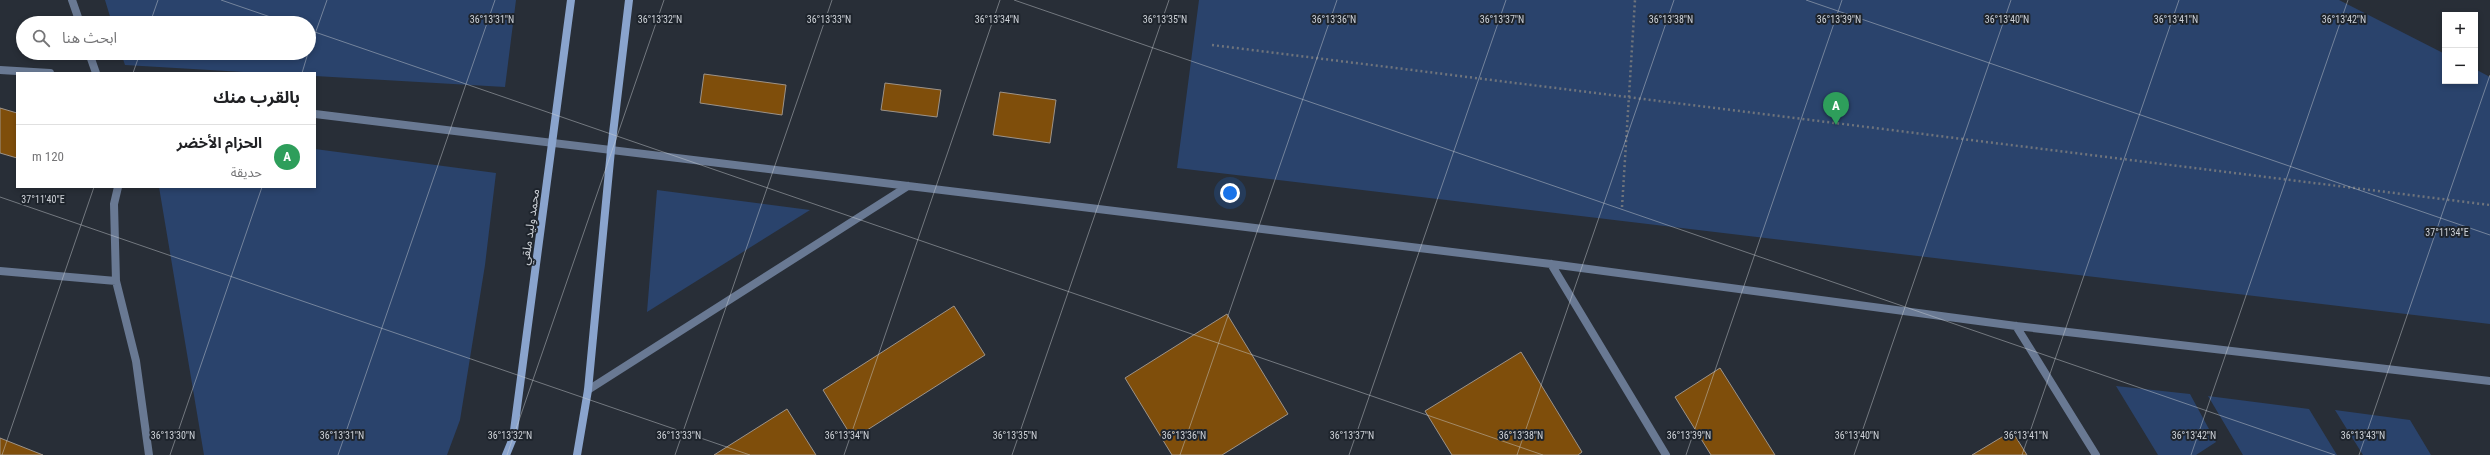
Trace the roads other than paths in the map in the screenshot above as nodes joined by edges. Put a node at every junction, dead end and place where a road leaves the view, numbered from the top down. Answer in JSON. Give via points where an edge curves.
{"nodes":[{"id":1,"x":72,"y":0,"type":"edge"},
{"id":2,"x":571,"y":0,"type":"edge"},
{"id":3,"x":629,"y":0,"type":"edge"},
{"id":4,"x":78,"y":16,"type":"edge"},
{"id":5,"x":91,"y":60,"type":"edge"},
{"id":6,"x":0,"y":70,"type":"edge"},
{"id":7,"x":33,"y":72,"type":"edge"},
{"id":8,"x":96,"y":72,"type":"edge"},
{"id":9,"x":316,"y":114,"type":"edge"},
{"id":10,"x":554,"y":143,"type":"junction"},
{"id":11,"x":611,"y":150,"type":"junction"},
{"id":12,"x":908,"y":186,"type":"junction"},
{"id":13,"x":118,"y":188,"type":"edge"},
{"id":14,"x":1551,"y":264,"type":"junction"},
{"id":15,"x":0,"y":272,"type":"edge"},
{"id":16,"x":116,"y":281,"type":"junction"},
{"id":17,"x":2016,"y":326,"type":"junction"},
{"id":18,"x":2490,"y":381,"type":"edge"},
{"id":19,"x":588,"y":390,"type":"junction"},
{"id":20,"x":149,"y":455,"type":"edge"},
{"id":21,"x":506,"y":455,"type":"edge"},
{"id":22,"x":577,"y":455,"type":"edge"},
{"id":23,"x":1666,"y":455,"type":"edge"},
{"id":24,"x":2096,"y":455,"type":"edge"}],
"edges":[{"from":1,"to":4,"type":"street"},
{"from":2,"to":10,"type":"street","name":"محمد وليد ملقي"},
{"from":3,"to":11,"type":"street"},
{"from":5,"to":8,"type":"street"},
{"from":6,"to":7,"type":"street"},
{"from":9,"to":10,"type":"street"},
{"from":10,"to":11,"type":"street"},
{"from":10,"to":21,"type":"street","name":"محمد وليد ملقي","via":[[513,438]]},
{"from":11,"to":12,"type":"street"},
{"from":11,"to":19,"type":"street"},
{"from":12,"to":14,"type":"street"},
{"from":12,"to":19,"type":"street"},
{"from":13,"to":16,"type":"street","via":[[114,204]]},
{"from":14,"to":17,"type":"street"},
{"from":14,"to":23,"type":"street"},
{"from":15,"to":16,"type":"street"},
{"from":16,"to":20,"type":"street","via":[[136,361]]},
{"from":17,"to":18,"type":"street"},
{"from":17,"to":24,"type":"street"},
{"from":19,"to":22,"type":"street"}]}
